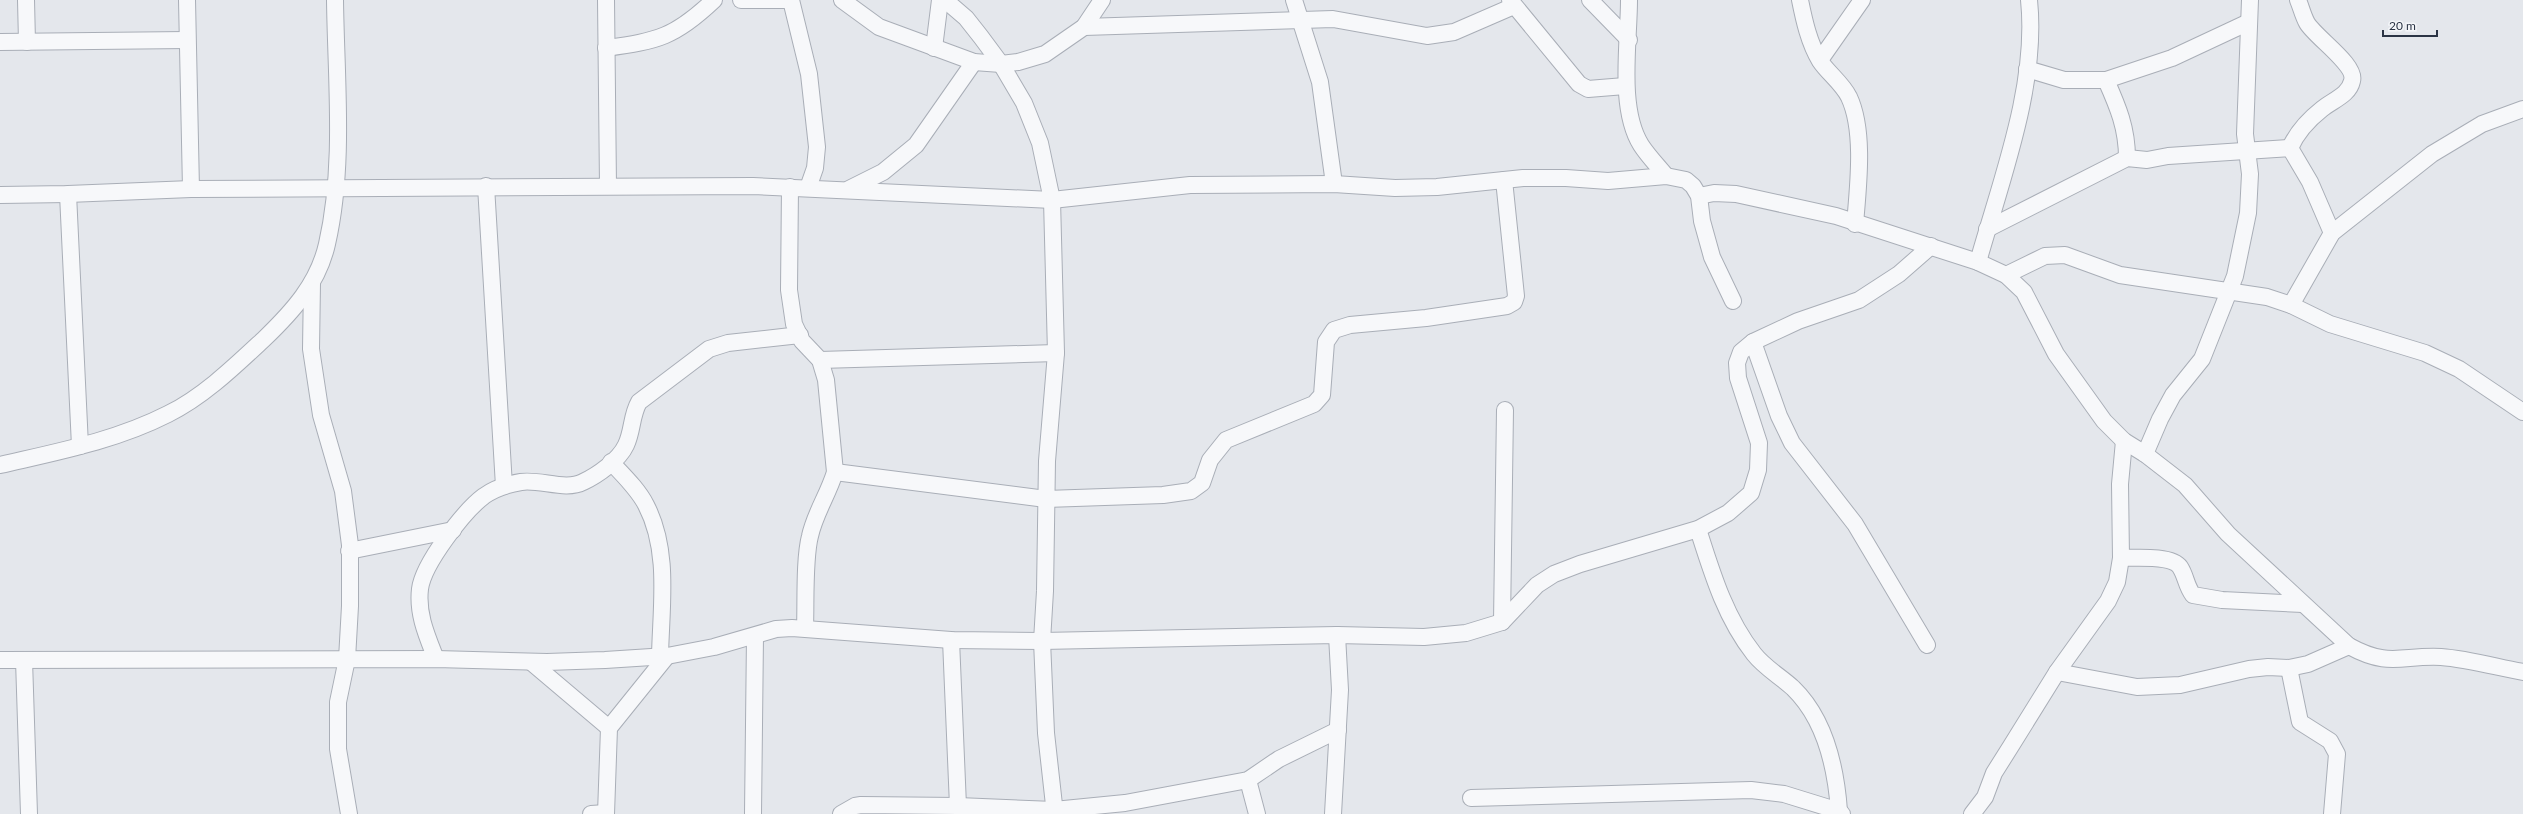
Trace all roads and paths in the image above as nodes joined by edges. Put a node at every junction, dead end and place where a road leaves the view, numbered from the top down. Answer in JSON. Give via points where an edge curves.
{"nodes":[{"id":1,"x":26,"y":0,"type":"edge"},
{"id":2,"x":187,"y":0,"type":"edge"},
{"id":3,"x":335,"y":0,"type":"edge"},
{"id":4,"x":606,"y":0,"type":"edge"},
{"id":5,"x":714,"y":0,"type":"edge"},
{"id":6,"x":741,"y":0,"type":"edge"},
{"id":7,"x":787,"y":0,"type":"edge"},
{"id":8,"x":791,"y":0,"type":"edge"},
{"id":9,"x":842,"y":0,"type":"edge"},
{"id":10,"x":940,"y":0,"type":"edge"},
{"id":11,"x":945,"y":0,"type":"edge"},
{"id":12,"x":1102,"y":0,"type":"edge"},
{"id":13,"x":1294,"y":0,"type":"edge"},
{"id":14,"x":1590,"y":0,"type":"edge"},
{"id":15,"x":1629,"y":0,"type":"edge"},
{"id":16,"x":1800,"y":0,"type":"edge"},
{"id":17,"x":1862,"y":0,"type":"edge"},
{"id":18,"x":2029,"y":0,"type":"edge"},
{"id":19,"x":2250,"y":0,"type":"edge"},
{"id":20,"x":2298,"y":0,"type":"edge"},
{"id":21,"x":1512,"y":3,"type":"edge"},
{"id":22,"x":1302,"y":22,"type":"junction"},
{"id":23,"x":2249,"y":22,"type":"junction"},
{"id":24,"x":1084,"y":27,"type":"junction"},
{"id":25,"x":187,"y":40,"type":"junction"},
{"id":26,"x":1629,"y":40,"type":"junction"},
{"id":27,"x":0,"y":42,"type":"edge"},
{"id":28,"x":27,"y":42,"type":"junction"},
{"id":29,"x":606,"y":48,"type":"junction"},
{"id":30,"x":934,"y":48,"type":"junction"},
{"id":31,"x":1820,"y":60,"type":"junction"},
{"id":32,"x":974,"y":62,"type":"junction"},
{"id":33,"x":1001,"y":64,"type":"junction"},
{"id":34,"x":2027,"y":69,"type":"junction"},
{"id":35,"x":2106,"y":80,"type":"junction"},
{"id":36,"x":1625,"y":86,"type":"junction"},
{"id":37,"x":2523,"y":110,"type":"edge"},
{"id":38,"x":2290,"y":148,"type":"junction"},
{"id":39,"x":2248,"y":152,"type":"junction"},
{"id":40,"x":2127,"y":158,"type":"junction"},
{"id":41,"x":1666,"y":176,"type":"junction"},
{"id":42,"x":1504,"y":180,"type":"junction"},
{"id":43,"x":1334,"y":184,"type":"junction"},
{"id":44,"x":486,"y":186,"type":"junction"},
{"id":45,"x":608,"y":186,"type":"junction"},
{"id":46,"x":337,"y":187,"type":"junction"},
{"id":47,"x":790,"y":187,"type":"junction"},
{"id":48,"x":191,"y":188,"type":"junction"},
{"id":49,"x":808,"y":188,"type":"junction"},
{"id":50,"x":848,"y":190,"type":"junction"},
{"id":51,"x":68,"y":194,"type":"junction"},
{"id":52,"x":0,"y":195,"type":"edge"},
{"id":53,"x":1699,"y":196,"type":"junction"},
{"id":54,"x":1052,"y":200,"type":"junction"},
{"id":55,"x":1856,"y":224,"type":"junction"},
{"id":56,"x":1987,"y":230,"type":"junction"},
{"id":57,"x":2332,"y":232,"type":"junction"},
{"id":58,"x":1931,"y":246,"type":"junction"},
{"id":59,"x":1978,"y":262,"type":"junction"},
{"id":60,"x":2006,"y":275,"type":"junction"},
{"id":61,"x":312,"y":283,"type":"junction"},
{"id":62,"x":2230,"y":291,"type":"junction"},
{"id":63,"x":1733,"y":301,"type":"dead end"},
{"id":64,"x":2291,"y":305,"type":"junction"},
{"id":65,"x":800,"y":336,"type":"junction"},
{"id":66,"x":1753,"y":342,"type":"junction"},
{"id":67,"x":1056,"y":353,"type":"junction"},
{"id":68,"x":820,"y":360,"type":"junction"},
{"id":69,"x":1505,"y":410,"type":"dead end"},
{"id":70,"x":2523,"y":412,"type":"edge"},
{"id":71,"x":2124,"y":441,"type":"junction"},
{"id":72,"x":80,"y":446,"type":"junction"},
{"id":73,"x":2145,"y":454,"type":"junction"},
{"id":74,"x":611,"y":462,"type":"junction"},
{"id":75,"x":0,"y":465,"type":"edge"},
{"id":76,"x":834,"y":472,"type":"junction"},
{"id":77,"x":504,"y":486,"type":"junction"},
{"id":78,"x":1046,"y":499,"type":"junction"},
{"id":79,"x":453,"y":530,"type":"junction"},
{"id":80,"x":1698,"y":530,"type":"junction"},
{"id":81,"x":350,"y":551,"type":"junction"},
{"id":82,"x":2121,"y":558,"type":"junction"},
{"id":83,"x":2303,"y":604,"type":"junction"},
{"id":84,"x":1502,"y":622,"type":"junction"},
{"id":85,"x":805,"y":628,"type":"junction"},
{"id":86,"x":1337,"y":635,"type":"junction"},
{"id":87,"x":755,"y":636,"type":"junction"},
{"id":88,"x":951,"y":640,"type":"junction"},
{"id":89,"x":1042,"y":641,"type":"junction"},
{"id":90,"x":1927,"y":645,"type":"dead end"},
{"id":91,"x":2349,"y":646,"type":"junction"},
{"id":92,"x":663,"y":656,"type":"junction"},
{"id":93,"x":347,"y":659,"type":"junction"},
{"id":94,"x":436,"y":659,"type":"junction"},
{"id":95,"x":0,"y":660,"type":"edge"},
{"id":96,"x":24,"y":660,"type":"junction"},
{"id":97,"x":531,"y":662,"type":"junction"},
{"id":98,"x":2289,"y":668,"type":"junction"},
{"id":99,"x":2057,"y":672,"type":"junction"},
{"id":100,"x":2523,"y":672,"type":"edge"},
{"id":101,"x":609,"y":728,"type":"junction"},
{"id":102,"x":1338,"y":730,"type":"junction"},
{"id":103,"x":1248,"y":780,"type":"junction"},
{"id":104,"x":1471,"y":798,"type":"dead end"},
{"id":105,"x":958,"y":806,"type":"junction"},
{"id":106,"x":924,"y":810,"type":"edge"},
{"id":107,"x":1821,"y":810,"type":"edge"},
{"id":108,"x":1055,"y":812,"type":"edge"},
{"id":109,"x":1840,"y":812,"type":"edge"},
{"id":110,"x":29,"y":814,"type":"edge"},
{"id":111,"x":349,"y":814,"type":"edge"},
{"id":112,"x":601,"y":814,"type":"edge"},
{"id":113,"x":753,"y":814,"type":"edge"},
{"id":114,"x":841,"y":814,"type":"edge"},
{"id":115,"x":1257,"y":814,"type":"edge"},
{"id":116,"x":1333,"y":814,"type":"edge"},
{"id":117,"x":1972,"y":814,"type":"edge"},
{"id":118,"x":2332,"y":814,"type":"edge"}],
"edges":[{"from":1,"to":28,"type":"street"},
{"from":2,"to":25,"type":"street"},
{"from":3,"to":46,"type":"street"},
{"from":4,"to":29,"type":"street"},
{"from":5,"to":29,"type":"street","via":[[694,19],[674,32],[643,43]]},
{"from":6,"to":7,"type":"street"},
{"from":8,"to":49,"type":"street","via":[[809,74],[817,147],[815,168]]},
{"from":9,"to":30,"type":"street","via":[[879,27]]},
{"from":10,"to":30,"type":"street"},
{"from":11,"to":33,"type":"street","via":[[966,18]]},
{"from":12,"to":24,"type":"street"},
{"from":13,"to":22,"type":"street"},
{"from":14,"to":26,"type":"street"},
{"from":15,"to":26,"type":"street"},
{"from":16,"to":31,"type":"street","via":[[1805,24]]},
{"from":17,"to":31,"type":"street"},
{"from":18,"to":34,"type":"street","via":[[2031,20]]},
{"from":19,"to":23,"type":"street"},
{"from":20,"to":38,"type":"street","via":[[2306,22],[2321,41],[2349,65],[2353,78],[2350,88],[2296,133]]},
{"from":21,"to":22,"type":"street","via":[[1454,32],[1427,36],[1334,19]]},
{"from":21,"to":36,"type":"street","via":[[1579,84],[1588,89]]},
{"from":22,"to":24,"type":"street"},
{"from":22,"to":43,"type":"street","via":[[1320,82]]},
{"from":23,"to":35,"type":"street","via":[[2172,58]]},
{"from":23,"to":39,"type":"street","via":[[2245,134]]},
{"from":24,"to":33,"type":"street","via":[[1045,54]]},
{"from":25,"to":28,"type":"street"},
{"from":25,"to":48,"type":"street"},
{"from":26,"to":36,"type":"street"},
{"from":27,"to":28,"type":"street"},
{"from":29,"to":45,"type":"street"},
{"from":30,"to":32,"type":"street"},
{"from":31,"to":55,"type":"street","via":[[1848,96],[1854,118],[1860,157]]},
{"from":32,"to":33,"type":"street"},
{"from":32,"to":50,"type":"street","via":[[916,145],[883,172]]},
{"from":33,"to":54,"type":"street","via":[[1024,103],[1040,143]]},
{"from":34,"to":35,"type":"street","via":[[2064,80]]},
{"from":34,"to":56,"type":"street","via":[[2019,115]]},
{"from":35,"to":40,"type":"street","via":[[2122,114],[2127,135]]},
{"from":36,"to":41,"type":"street","via":[[1630,117],[1641,144]]},
{"from":37,"to":57,"type":"street","via":[[2482,124],[2432,154]]},
{"from":38,"to":39,"type":"street"},
{"from":38,"to":57,"type":"street","via":[[2310,182]]},
{"from":39,"to":40,"type":"street","via":[[2168,156],[2147,160]]},
{"from":39,"to":62,"type":"street","via":[[2248,213]]},
{"from":40,"to":56,"type":"street"},
{"from":41,"to":42,"type":"street","via":[[1620,181],[1566,178]]},
{"from":41,"to":53,"type":"street","via":[[1686,180]]},
{"from":42,"to":43,"type":"street","via":[[1437,187],[1395,188]]},
{"from":42,"to":78,"type":"street","via":[[1516,296],[1514,302],[1507,306],[1479,311],[1350,325],[1334,330],[1326,342],[1322,395],[1314,404],[1226,440],[1210,460],[1202,483],[1191,491],[1163,495]]},
{"from":43,"to":54,"type":"street","via":[[1190,185]]},
{"from":44,"to":45,"type":"street"},
{"from":44,"to":46,"type":"street"},
{"from":44,"to":77,"type":"street"},
{"from":45,"to":47,"type":"street"},
{"from":46,"to":48,"type":"street"},
{"from":46,"to":61,"type":"street","via":[[327,246]]},
{"from":47,"to":49,"type":"street"},
{"from":47,"to":65,"type":"street","via":[[789,290],[794,324]]},
{"from":48,"to":51,"type":"street"},
{"from":49,"to":50,"type":"street"},
{"from":50,"to":54,"type":"street"},
{"from":51,"to":52,"type":"street"},
{"from":51,"to":72,"type":"street"},
{"from":53,"to":55,"type":"street","via":[[1714,193],[1736,194],[1802,208]]},
{"from":53,"to":63,"type":"street","via":[[1702,221],[1712,257]]},
{"from":54,"to":67,"type":"street"},
{"from":55,"to":58,"type":"street","via":[[1884,230]]},
{"from":56,"to":59,"type":"street"},
{"from":57,"to":64,"type":"street"},
{"from":58,"to":59,"type":"street"},
{"from":58,"to":66,"type":"street","via":[[1899,274],[1859,300],[1798,321]]},
{"from":59,"to":60,"type":"street"},
{"from":60,"to":62,"type":"street","via":[[2045,256],[2065,255],[2120,275]]},
{"from":60,"to":71,"type":"street","via":[[2024,292],[2056,354],[2104,421]]},
{"from":61,"to":72,"type":"street","via":[[294,311],[198,396],[168,414]]},
{"from":61,"to":81,"type":"street","via":[[310,350],[321,415],[344,491]]},
{"from":62,"to":64,"type":"street","via":[[2267,297]]},
{"from":62,"to":73,"type":"street","via":[[2202,359],[2173,395]]},
{"from":64,"to":70,"type":"street","via":[[2330,324],[2425,352],[2459,369]]},
{"from":65,"to":68,"type":"street"},
{"from":65,"to":74,"type":"street","via":[[728,343],[709,349],[639,402],[632,414],[626,445]]},
{"from":66,"to":80,"type":"street","via":[[1741,352],[1737,363],[1738,378],[1759,443],[1758,470],[1751,493],[1728,513]]},
{"from":66,"to":90,"type":"street","via":[[1779,416],[1792,442],[1855,524]]},
{"from":67,"to":68,"type":"street"},
{"from":67,"to":78,"type":"street"},
{"from":68,"to":76,"type":"street","via":[[826,380]]},
{"from":69,"to":84,"type":"street"},
{"from":71,"to":73,"type":"street"},
{"from":71,"to":82,"type":"street","via":[[2120,484]]},
{"from":72,"to":75,"type":"street"},
{"from":73,"to":83,"type":"street","via":[[2185,485],[2228,534]]},
{"from":74,"to":77,"type":"street","via":[[583,483],[568,485],[521,482]]},
{"from":74,"to":92,"type":"street","via":[[646,504],[654,528],[663,576]]},
{"from":76,"to":78,"type":"street"},
{"from":76,"to":85,"type":"street","via":[[831,485],[814,519],[809,538]]},
{"from":77,"to":79,"type":"street","via":[[485,495],[464,514]]},
{"from":78,"to":89,"type":"street"},
{"from":79,"to":81,"type":"street"},
{"from":79,"to":94,"type":"street","via":[[431,560],[420,588],[420,617]]},
{"from":80,"to":84,"type":"street","via":[[1554,574],[1537,585]]},
{"from":80,"to":109,"type":"street","via":[[1733,623],[1754,655],[1792,688],[1812,710],[1836,780]]},
{"from":81,"to":93,"type":"street"},
{"from":82,"to":83,"type":"street","via":[[2171,560],[2180,567],[2187,588],[2193,595],[2222,600]]},
{"from":82,"to":99,"type":"street","via":[[2117,582],[2108,601]]},
{"from":83,"to":91,"type":"street"},
{"from":84,"to":86,"type":"street","via":[[1466,633],[1424,637]]},
{"from":85,"to":87,"type":"street","via":[[776,628]]},
{"from":85,"to":88,"type":"street"},
{"from":86,"to":89,"type":"street"},
{"from":86,"to":102,"type":"street","via":[[1340,690]]},
{"from":87,"to":92,"type":"street","via":[[714,647]]},
{"from":87,"to":113,"type":"street"},
{"from":88,"to":89,"type":"street"},
{"from":88,"to":105,"type":"street"},
{"from":89,"to":108,"type":"street","via":[[1046,733]]},
{"from":91,"to":98,"type":"street","via":[[2308,664]]},
{"from":91,"to":100,"type":"street","via":[[2366,655],[2385,660],[2443,657]]},
{"from":92,"to":97,"type":"street"},
{"from":92,"to":101,"type":"street"},
{"from":93,"to":94,"type":"street"},
{"from":93,"to":96,"type":"street"},
{"from":93,"to":111,"type":"street","via":[[338,702],[338,749]]},
{"from":94,"to":97,"type":"street"},
{"from":95,"to":96,"type":"street"},
{"from":96,"to":110,"type":"street"},
{"from":97,"to":101,"type":"street"},
{"from":98,"to":99,"type":"street","via":[[2249,668],[2180,685],[2153,687],[2136,687]]},
{"from":98,"to":118,"type":"street","via":[[2300,722],[2330,741],[2337,754]]},
{"from":99,"to":117,"type":"street","via":[[1994,773],[1985,797]]},
{"from":101,"to":112,"type":"street"},
{"from":102,"to":103,"type":"street","via":[[1286,756]]},
{"from":102,"to":116,"type":"street"},
{"from":103,"to":108,"type":"street","via":[[1132,802]]},
{"from":103,"to":115,"type":"street"},
{"from":104,"to":107,"type":"street","via":[[1751,790],[1784,794]]},
{"from":105,"to":106,"type":"street"},
{"from":105,"to":108,"type":"street"},
{"from":106,"to":114,"type":"street","via":[[861,805]]},
{"from":107,"to":109,"type":"street"}]}
